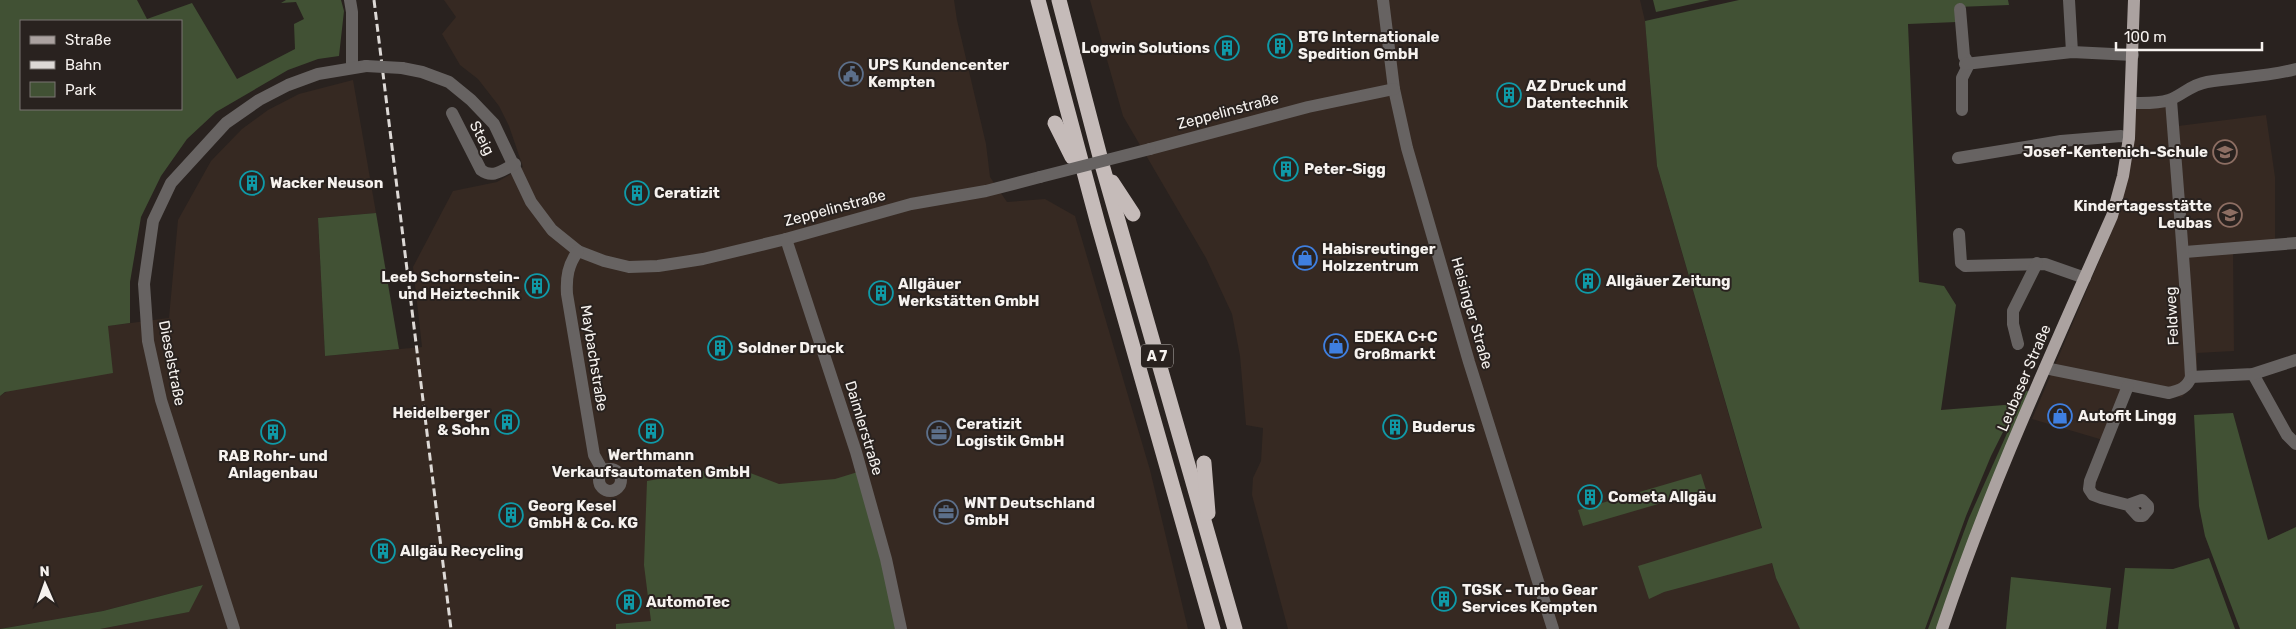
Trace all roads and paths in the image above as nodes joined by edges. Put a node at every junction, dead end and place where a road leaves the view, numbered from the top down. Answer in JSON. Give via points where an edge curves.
{"nodes":[{"id":1,"x":350,"y":0,"type":"edge"},
{"id":2,"x":1038,"y":0,"type":"edge"},
{"id":3,"x":1058,"y":0,"type":"edge"},
{"id":4,"x":1383,"y":0,"type":"edge"},
{"id":5,"x":2069,"y":0,"type":"edge"},
{"id":6,"x":2134,"y":0,"type":"edge"},
{"id":7,"x":1960,"y":9,"type":"dead end"},
{"id":8,"x":2072,"y":52,"type":"junction"},
{"id":9,"x":2133,"y":55,"type":"junction"},
{"id":10,"x":1967,"y":64,"type":"junction"},
{"id":11,"x":366,"y":66,"type":"joint"},
{"id":12,"x":352,"y":67,"type":"junction"},
{"id":13,"x":2296,"y":70,"type":"edge"},
{"id":14,"x":1394,"y":89,"type":"junction"},
{"id":15,"x":2171,"y":100,"type":"junction"},
{"id":16,"x":2131,"y":102,"type":"junction"},
{"id":17,"x":1962,"y":110,"type":"dead end"},
{"id":18,"x":452,"y":113,"type":"dead end"},
{"id":19,"x":1055,"y":123,"type":"dead end"},
{"id":20,"x":2129,"y":138,"type":"junction"},
{"id":21,"x":1958,"y":158,"type":"dead end"},
{"id":22,"x":515,"y":164,"type":"junction"},
{"id":23,"x":1103,"y":168,"type":"junction"},
{"id":24,"x":1132,"y":214,"type":"dead end"},
{"id":25,"x":1098,"y":224,"type":"junction"},
{"id":26,"x":1959,"y":234,"type":"dead end"},
{"id":27,"x":786,"y":239,"type":"junction"},
{"id":28,"x":2296,"y":243,"type":"edge"},
{"id":29,"x":578,"y":251,"type":"junction"},
{"id":30,"x":2185,"y":252,"type":"junction"},
{"id":31,"x":2037,"y":263,"type":"junction"},
{"id":32,"x":2085,"y":278,"type":"junction"},
{"id":33,"x":2018,"y":344,"type":"dead end"},
{"id":34,"x":2296,"y":360,"type":"edge"},
{"id":35,"x":2045,"y":368,"type":"junction"},
{"id":36,"x":2253,"y":374,"type":"junction"},
{"id":37,"x":2192,"y":377,"type":"junction"},
{"id":38,"x":2128,"y":386,"type":"junction"},
{"id":39,"x":2296,"y":444,"type":"edge"},
{"id":40,"x":1204,"y":463,"type":"dead end"},
{"id":41,"x":603,"y":471,"type":"dead end"},
{"id":42,"x":2128,"y":505,"type":"dead end"},
{"id":43,"x":1210,"y":545,"type":"junction"},
{"id":44,"x":234,"y":629,"type":"edge"},
{"id":45,"x":901,"y":629,"type":"edge"},
{"id":46,"x":1213,"y":629,"type":"edge"},
{"id":47,"x":1235,"y":629,"type":"edge"},
{"id":48,"x":1553,"y":629,"type":"edge"},
{"id":49,"x":1942,"y":629,"type":"edge"}],
"edges":[{"from":1,"to":12,"type":"street"},
{"from":2,"to":25,"type":"highway","number":"A 7"},
{"from":3,"to":23,"type":"highway","number":"A 7"},
{"from":4,"to":14,"type":"street","name":"Heisinger Straße"},
{"from":5,"to":8,"type":"street"},
{"from":6,"to":9,"type":"main road","name":"Leubaser Straße"},
{"from":7,"to":10,"type":"street"},
{"from":8,"to":9,"type":"street"},
{"from":8,"to":10,"type":"street"},
{"from":9,"to":16,"type":"main road","name":"Leubaser Straße"},
{"from":10,"to":17,"type":"street","via":[[1962,78]]},
{"from":11,"to":12,"type":"street","name":"Dieselstraße"},
{"from":11,"to":22,"type":"street","name":"Zeppelinstraße","bridge":true,"via":[[402,68],[449,82],[494,124]]},
{"from":12,"to":44,"type":"street","name":"Dieselstraße","via":[[288,85],[226,123],[171,183],[154,221],[144,284],[148,341],[161,400]]},
{"from":13,"to":15,"type":"street","via":[[2207,82],[2184,90]]},
{"from":14,"to":27,"type":"street","name":"Zeppelinstraße","bridge":true,"via":[[1308,106],[1040,178],[911,204]]},
{"from":14,"to":48,"type":"street","name":"Heisinger Straße","via":[[1407,148],[1469,362]]},
{"from":15,"to":16,"type":"street"},
{"from":15,"to":30,"type":"street","name":"Feldweg"},
{"from":16,"to":20,"type":"main road","name":"Leubaser Straße"},
{"from":18,"to":22,"type":"street","name":"Steig","via":[[481,170],[488,175],[496,174]]},
{"from":19,"to":25,"type":"highway","via":[[1067,143]]},
{"from":20,"to":21,"type":"street","via":[[2061,141]]},
{"from":20,"to":32,"type":"main road","name":"Leubaser Straße","via":[[2112,216]]},
{"from":22,"to":29,"type":"street","name":"Zeppelinstraße","via":[[531,202],[552,230]]},
{"from":23,"to":24,"type":"highway"},
{"from":23,"to":43,"type":"highway","number":"A 7"},
{"from":25,"to":46,"type":"highway","number":"A 7"},
{"from":26,"to":31,"type":"street","via":[[1961,262],[1965,266]]},
{"from":27,"to":29,"type":"street","name":"Zeppelinstraße","via":[[658,266],[629,266]]},
{"from":27,"to":45,"type":"street","name":"Daimlerstraße","via":[[856,452],[886,559]]},
{"from":28,"to":30,"type":"street"},
{"from":29,"to":41,"type":"street","name":"Maybachstraße","via":[[567,274],[567,294],[594,455]]},
{"from":30,"to":37,"type":"street","name":"Feldweg"},
{"from":31,"to":32,"type":"street"},
{"from":31,"to":33,"type":"street","via":[[2013,311]]},
{"from":32,"to":35,"type":"main road","name":"Leubaser Straße"},
{"from":34,"to":36,"type":"street"},
{"from":35,"to":38,"type":"street"},
{"from":35,"to":49,"type":"main road","name":"Leubaser Straße","via":[[1958,581]]},
{"from":36,"to":37,"type":"street"},
{"from":36,"to":39,"type":"street","via":[[2287,435]]},
{"from":37,"to":38,"type":"street","via":[[2180,390],[2169,392]]},
{"from":38,"to":42,"type":"street","via":[[2089,489],[2093,495]]},
{"from":40,"to":43,"type":"highway"},
{"from":43,"to":47,"type":"highway","number":"A 7"}]}
